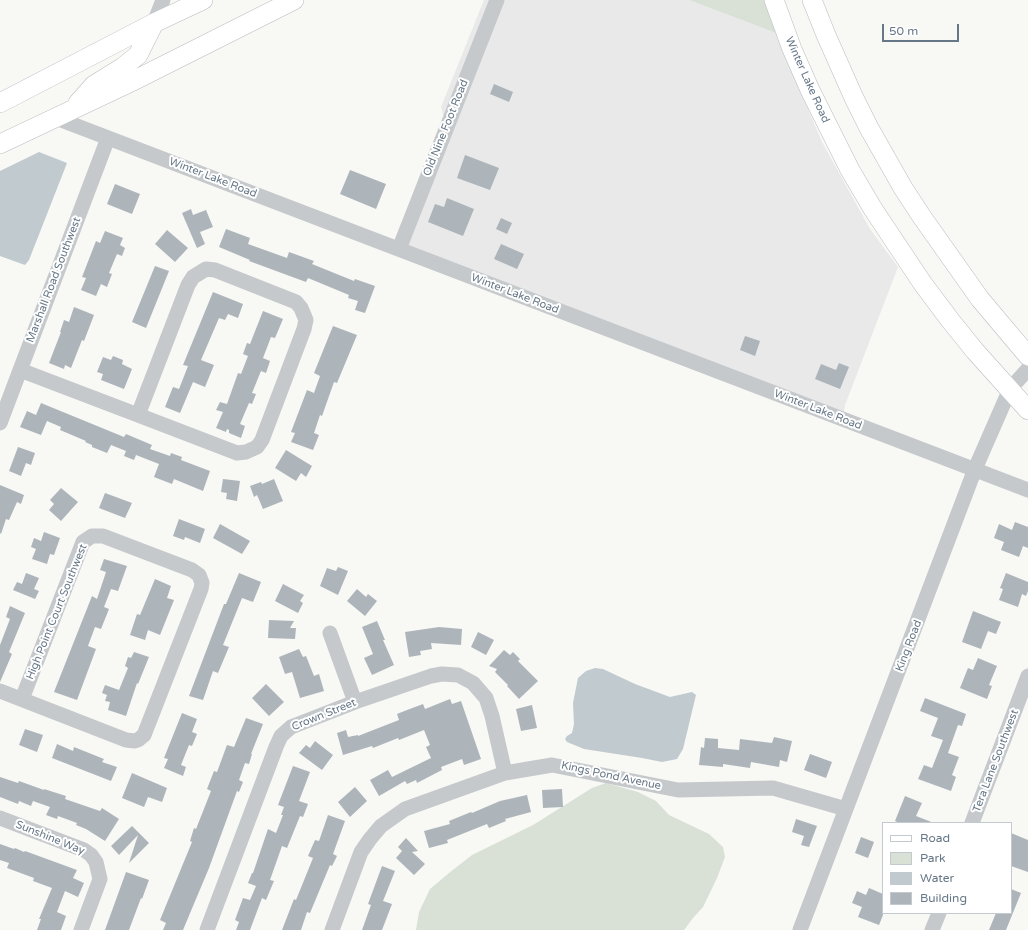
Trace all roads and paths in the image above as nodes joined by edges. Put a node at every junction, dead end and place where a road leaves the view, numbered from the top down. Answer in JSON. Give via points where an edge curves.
{"nodes":[{"id":1,"x":163,"y":0,"type":"edge"},
{"id":2,"x":203,"y":0,"type":"edge"},
{"id":3,"x":294,"y":0,"type":"edge"},
{"id":4,"x":774,"y":0,"type":"edge"},
{"id":5,"x":812,"y":0,"type":"edge"},
{"id":6,"x":495,"y":4,"type":"edge"},
{"id":7,"x":154,"y":23,"type":"junction"},
{"id":8,"x":0,"y":103,"type":"edge"},
{"id":9,"x":64,"y":114,"type":"junction"},
{"id":10,"x":108,"y":138,"type":"junction"},
{"id":11,"x":0,"y":144,"type":"edge"},
{"id":12,"x":399,"y":249,"type":"junction"},
{"id":13,"x":1028,"y":356,"type":"edge"},
{"id":14,"x":1028,"y":369,"type":"edge"},
{"id":15,"x":20,"y":370,"type":"junction"},
{"id":16,"x":1010,"y":389,"type":"junction"},
{"id":17,"x":1028,"y":410,"type":"edge"},
{"id":18,"x":138,"y":415,"type":"junction"},
{"id":19,"x":0,"y":423,"type":"edge"},
{"id":20,"x":975,"y":470,"type":"junction"},
{"id":21,"x":1028,"y":490,"type":"edge"},
{"id":22,"x":330,"y":633,"type":"dead end"},
{"id":23,"x":1028,"y":676,"type":"edge"},
{"id":24,"x":0,"y":691,"type":"edge"},
{"id":25,"x":22,"y":699,"type":"junction"},
{"id":26,"x":354,"y":702,"type":"junction"},
{"id":27,"x":505,"y":773,"type":"junction"},
{"id":28,"x":846,"y":809,"type":"junction"},
{"id":29,"x":0,"y":818,"type":"edge"},
{"id":30,"x":972,"y":822,"type":"edge"},
{"id":31,"x":938,"y":914,"type":"edge"},
{"id":32,"x":81,"y":930,"type":"edge"},
{"id":33,"x":207,"y":930,"type":"edge"},
{"id":34,"x":332,"y":930,"type":"edge"},
{"id":35,"x":800,"y":930,"type":"edge"},
{"id":36,"x":932,"y":930,"type":"edge"}],
"edges":[{"from":1,"to":7,"type":"street"},
{"from":2,"to":7,"type":"main road"},
{"from":3,"to":9,"type":"main road"},
{"from":4,"to":16,"type":"main road","name":"Winter Lake Road","via":[[813,97],[873,209],[914,272],[950,320]]},
{"from":5,"to":13,"type":"main road","via":[[854,98],[903,188],[976,294]]},
{"from":6,"to":12,"type":"street","name":"Old Nine Foot Road"},
{"from":7,"to":8,"type":"main road"},
{"from":7,"to":9,"type":"main road","via":[[138,55],[94,85]]},
{"from":9,"to":10,"type":"street","name":"Winter Lake Road"},
{"from":9,"to":11,"type":"main road"},
{"from":10,"to":12,"type":"street","name":"Winter Lake Road"},
{"from":10,"to":15,"type":"street","name":"Marshall Road Southwest"},
{"from":12,"to":20,"type":"street","name":"Winter Lake Road"},
{"from":14,"to":16,"type":"street","name":"King Road"},
{"from":15,"to":18,"type":"street"},
{"from":15,"to":19,"type":"street","name":"Marshall Road Southwest"},
{"from":16,"to":17,"type":"main road","name":"Winter Lake Road"},
{"from":16,"to":20,"type":"street","name":"King Road"},
{"from":18,"to":18,"type":"street","via":[[237,453],[257,447],[262,440],[304,329],[306,320],[301,308],[296,302],[215,270],[206,269],[193,277]]},
{"from":20,"to":21,"type":"street","name":"Winter Lake Road"},
{"from":20,"to":28,"type":"street","name":"King Road"},
{"from":22,"to":26,"type":"street"},
{"from":23,"to":30,"type":"street","name":"Tera Lane Southwest"},
{"from":24,"to":25,"type":"street"},
{"from":25,"to":25,"type":"street","name":"High Point Court Southwest","via":[[83,542],[95,535],[110,539],[192,570],[199,575],[201,589],[144,735],[135,741],[126,740]]},
{"from":26,"to":27,"type":"street","name":"Crown Street","via":[[431,676],[450,674],[466,678],[479,688],[486,698]]},
{"from":26,"to":33,"type":"street","name":"Crown Street","via":[[291,726],[282,736]]},
{"from":27,"to":28,"type":"street","name":"Kings Pond Avenue","via":[[552,765],[678,790],[773,788]]},
{"from":27,"to":34,"type":"street","name":"Kings Pond Avenue","via":[[405,810],[381,826],[361,852]]},
{"from":28,"to":35,"type":"street","name":"King Road"},
{"from":29,"to":32,"type":"street","name":"Sunshine Way","via":[[91,855],[96,862],[100,879]]},
{"from":31,"to":36,"type":"street"}]}
